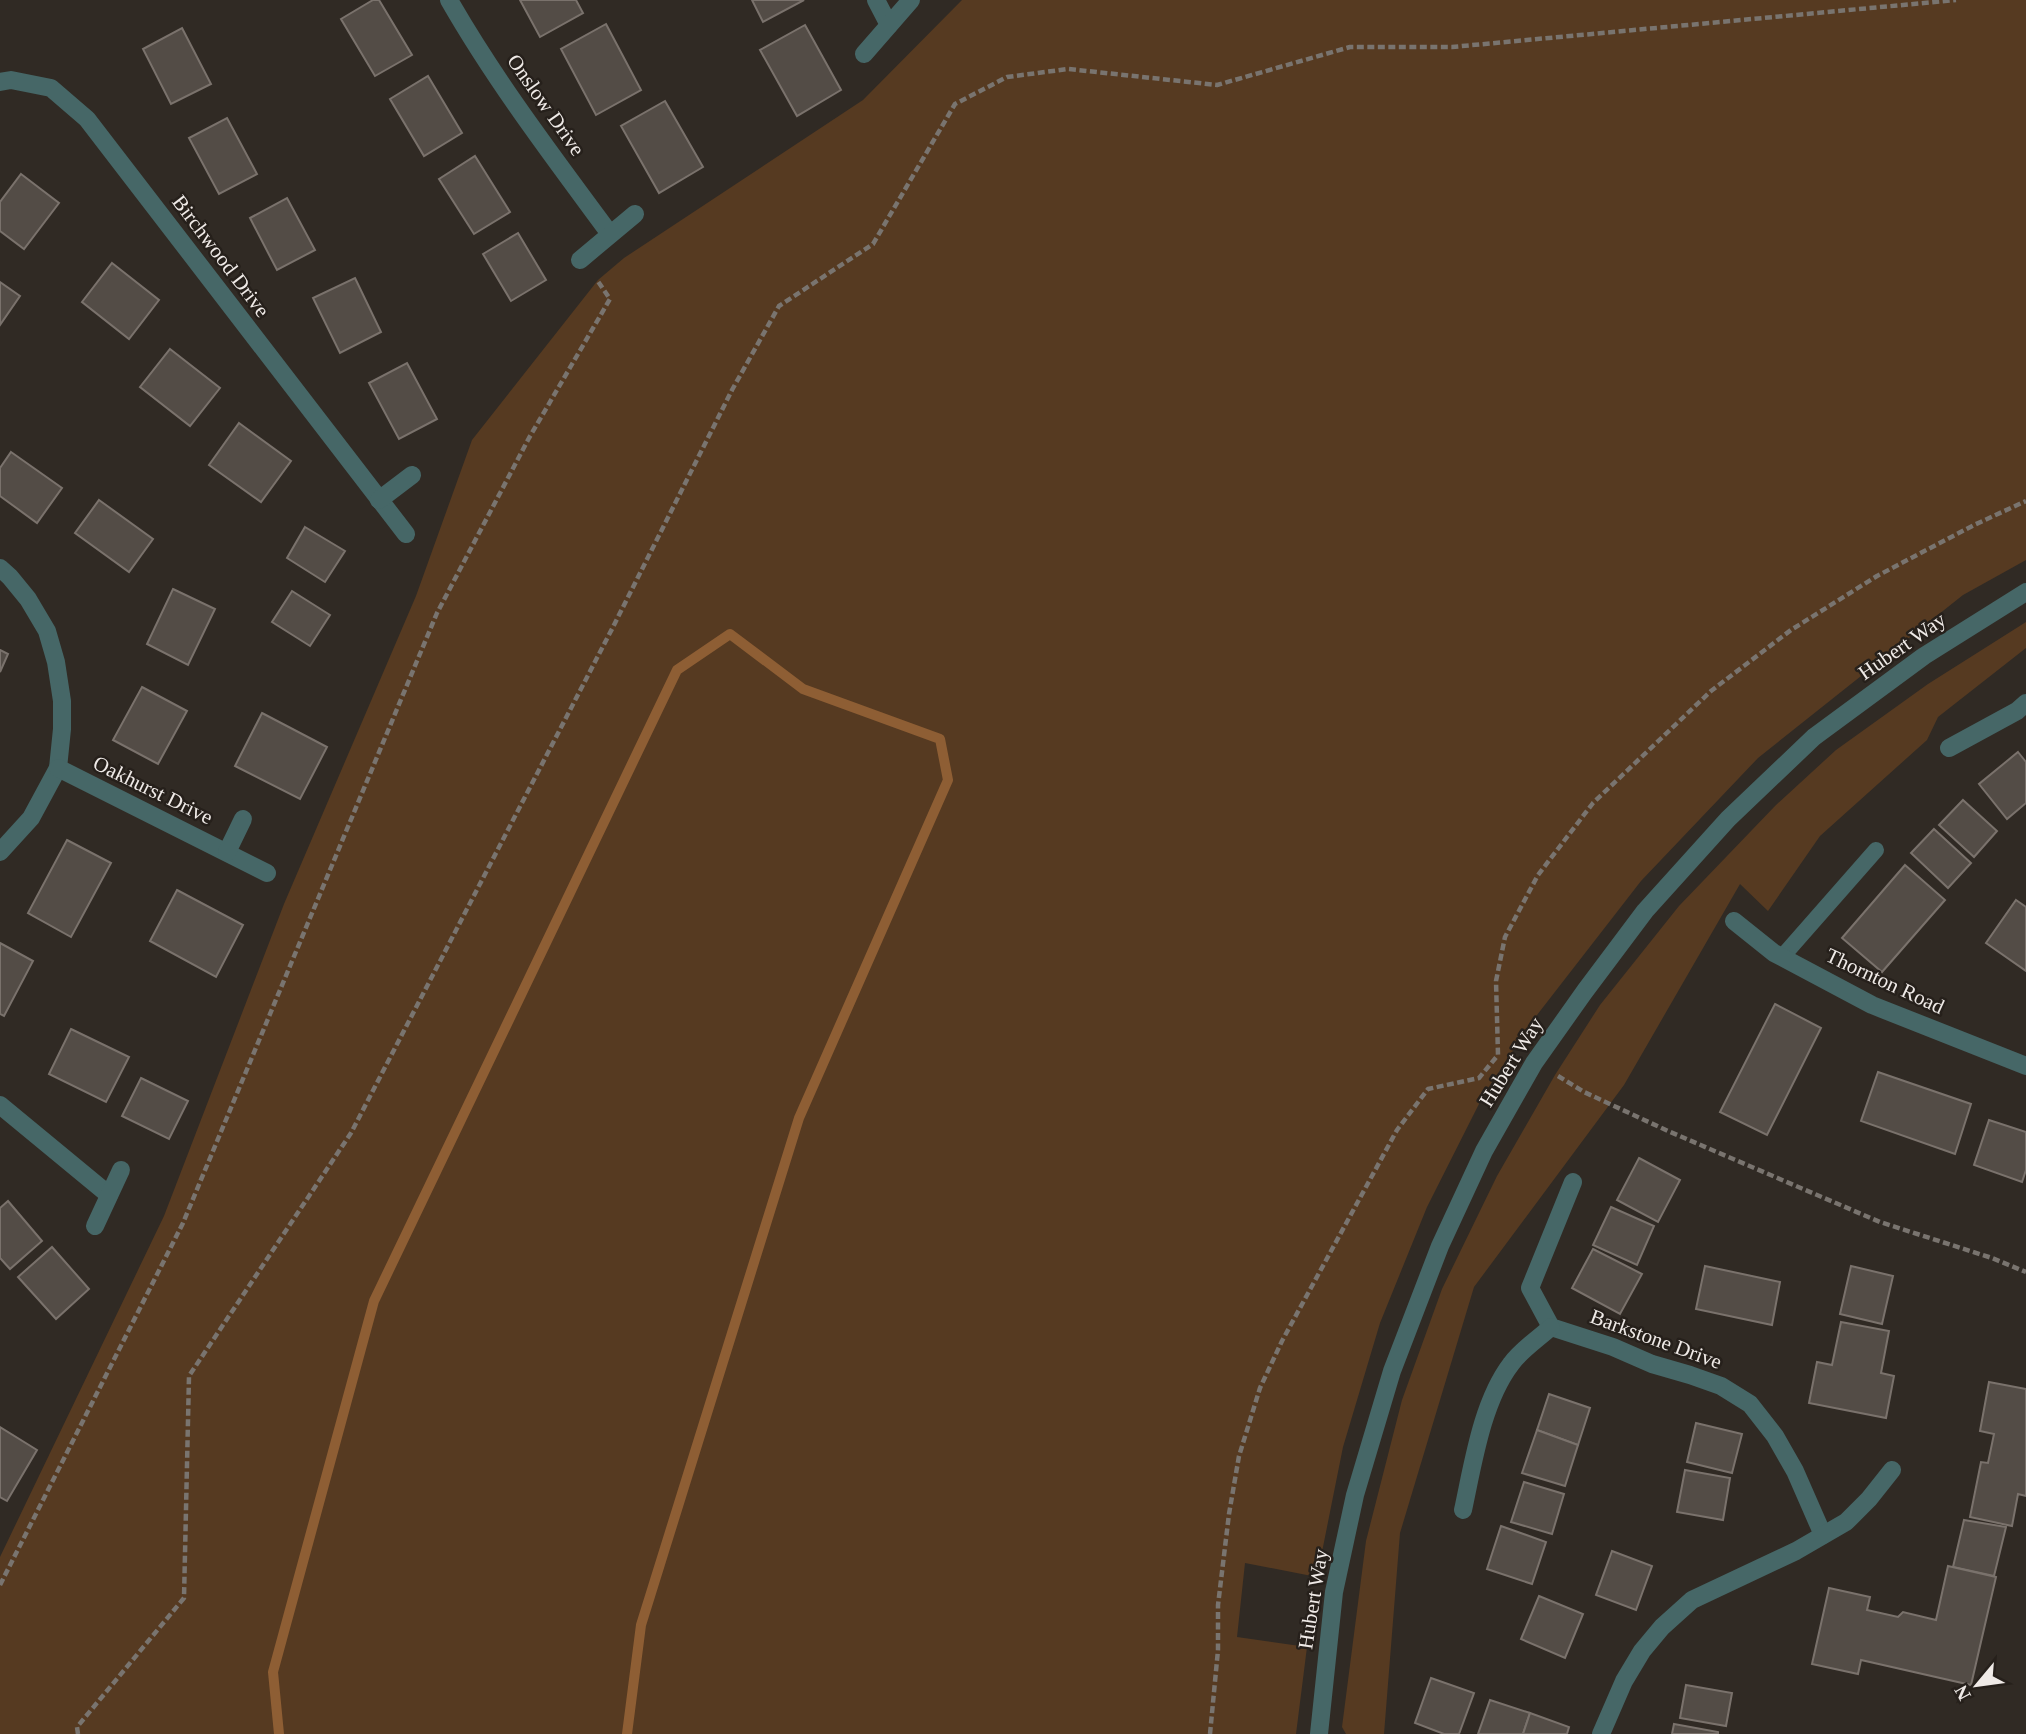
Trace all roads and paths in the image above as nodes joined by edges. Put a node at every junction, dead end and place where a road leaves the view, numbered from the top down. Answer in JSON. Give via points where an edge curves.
{"nodes":[{"id":1,"x":449,"y":0,"type":"edge"},
{"id":2,"x":876,"y":0,"type":"edge"},
{"id":3,"x":911,"y":0,"type":"edge"},
{"id":4,"x":1956,"y":0,"type":"edge"},
{"id":5,"x":889,"y":25,"type":"junction"},
{"id":6,"x":864,"y":54,"type":"dead end"},
{"id":7,"x":0,"y":82,"type":"edge"},
{"id":8,"x":635,"y":214,"type":"dead end"},
{"id":9,"x":610,"y":234,"type":"junction"},
{"id":10,"x":580,"y":260,"type":"joint"},
{"id":11,"x":412,"y":475,"type":"dead end"},
{"id":12,"x":379,"y":500,"type":"junction"},
{"id":13,"x":2026,"y":501,"type":"edge"},
{"id":14,"x":406,"y":534,"type":"dead end"},
{"id":15,"x":0,"y":568,"type":"edge"},
{"id":16,"x":2026,"y":592,"type":"edge"},
{"id":17,"x":2023,"y":712,"type":"edge"},
{"id":18,"x":1949,"y":748,"type":"dead end"},
{"id":19,"x":58,"y":768,"type":"junction"},
{"id":20,"x":243,"y":819,"type":"dead end"},
{"id":21,"x":1876,"y":850,"type":"dead end"},
{"id":22,"x":0,"y":852,"type":"edge"},
{"id":23,"x":227,"y":852,"type":"junction"},
{"id":24,"x":267,"y":873,"type":"dead end"},
{"id":25,"x":1734,"y":921,"type":"dead end"},
{"id":26,"x":1782,"y":957,"type":"junction"},
{"id":27,"x":1534,"y":1063,"type":"junction"},
{"id":28,"x":2026,"y":1066,"type":"edge"},
{"id":29,"x":0,"y":1105,"type":"edge"},
{"id":30,"x":121,"y":1170,"type":"dead end"},
{"id":31,"x":1573,"y":1182,"type":"dead end"},
{"id":32,"x":109,"y":1195,"type":"junction"},
{"id":33,"x":95,"y":1226,"type":"dead end"},
{"id":34,"x":2026,"y":1272,"type":"edge"},
{"id":35,"x":1550,"y":1327,"type":"junction"},
{"id":36,"x":1892,"y":1469,"type":"dead end"},
{"id":37,"x":1464,"y":1510,"type":"dead end"},
{"id":38,"x":1823,"y":1535,"type":"junction"},
{"id":39,"x":0,"y":1586,"type":"edge"},
{"id":40,"x":78,"y":1734,"type":"edge"},
{"id":41,"x":1210,"y":1734,"type":"edge"},
{"id":42,"x":1319,"y":1734,"type":"edge"},
{"id":43,"x":1601,"y":1734,"type":"edge"}],
"edges":[{"from":1,"to":9,"type":"street","name":"Onslow Drive","via":[[520,111]]},
{"from":2,"to":5,"type":"street"},
{"from":3,"to":5,"type":"street"},
{"from":4,"to":40,"type":"path","via":[[1452,47],[1350,47],[1217,85],[1068,69],[1007,77],[955,104],[873,244],[779,306],[351,1133],[189,1376],[184,1598],[77,1727]]},
{"from":5,"to":6,"type":"street"},
{"from":7,"to":12,"type":"street","name":"Birchwood Drive","via":[[51,88],[87,119]]},
{"from":8,"to":9,"type":"street"},
{"from":9,"to":10,"type":"street"},
{"from":10,"to":39,"type":"path","via":[[610,299],[529,438],[438,613],[183,1223]]},
{"from":11,"to":12,"type":"street"},
{"from":12,"to":14,"type":"street","name":"Birchwood Drive"},
{"from":13,"to":41,"type":"path","via":[[1877,576],[1791,630],[1711,691],[1593,803],[1538,875],[1504,937],[1496,981],[1498,1055],[1479,1078],[1428,1089],[1397,1130],[1260,1388],[1239,1456],[1229,1514]]},
{"from":15,"to":19,"type":"street","via":[[28,599],[47,631],[56,662],[62,701]]},
{"from":16,"to":27,"type":"street","name":"Hubert Way","via":[[1924,656],[1814,737],[1728,819],[1645,911]]},
{"from":17,"to":18,"type":"street"},
{"from":19,"to":22,"type":"street","via":[[31,818]]},
{"from":19,"to":23,"type":"street","name":"Oakhurst Drive"},
{"from":20,"to":23,"type":"street","name":"Oakhurst Drive"},
{"from":21,"to":26,"type":"lane"},
{"from":23,"to":24,"type":"street","name":"Oakhurst Drive"},
{"from":25,"to":26,"type":"street","name":"Thornton Road"},
{"from":26,"to":28,"type":"street","name":"Thornton Road","via":[[1872,1005]]},
{"from":27,"to":34,"type":"path","via":[[1668,1131],[1880,1222]]},
{"from":27,"to":42,"type":"street","name":"Hubert Way","via":[[1484,1151],[1440,1246],[1392,1371],[1355,1494],[1334,1592]]},
{"from":29,"to":32,"type":"street"},
{"from":30,"to":32,"type":"street"},
{"from":31,"to":35,"type":"street","via":[[1530,1288]]},
{"from":32,"to":33,"type":"street"},
{"from":35,"to":37,"type":"street","via":[[1511,1364],[1494,1396],[1481,1430]]},
{"from":35,"to":38,"type":"street","name":"Barkstone Drive","via":[[1721,1386],[1749,1404],[1795,1471]]},
{"from":36,"to":38,"type":"street","via":[[1846,1521]]},
{"from":38,"to":43,"type":"street","via":[[1692,1600],[1642,1651]]}]}
